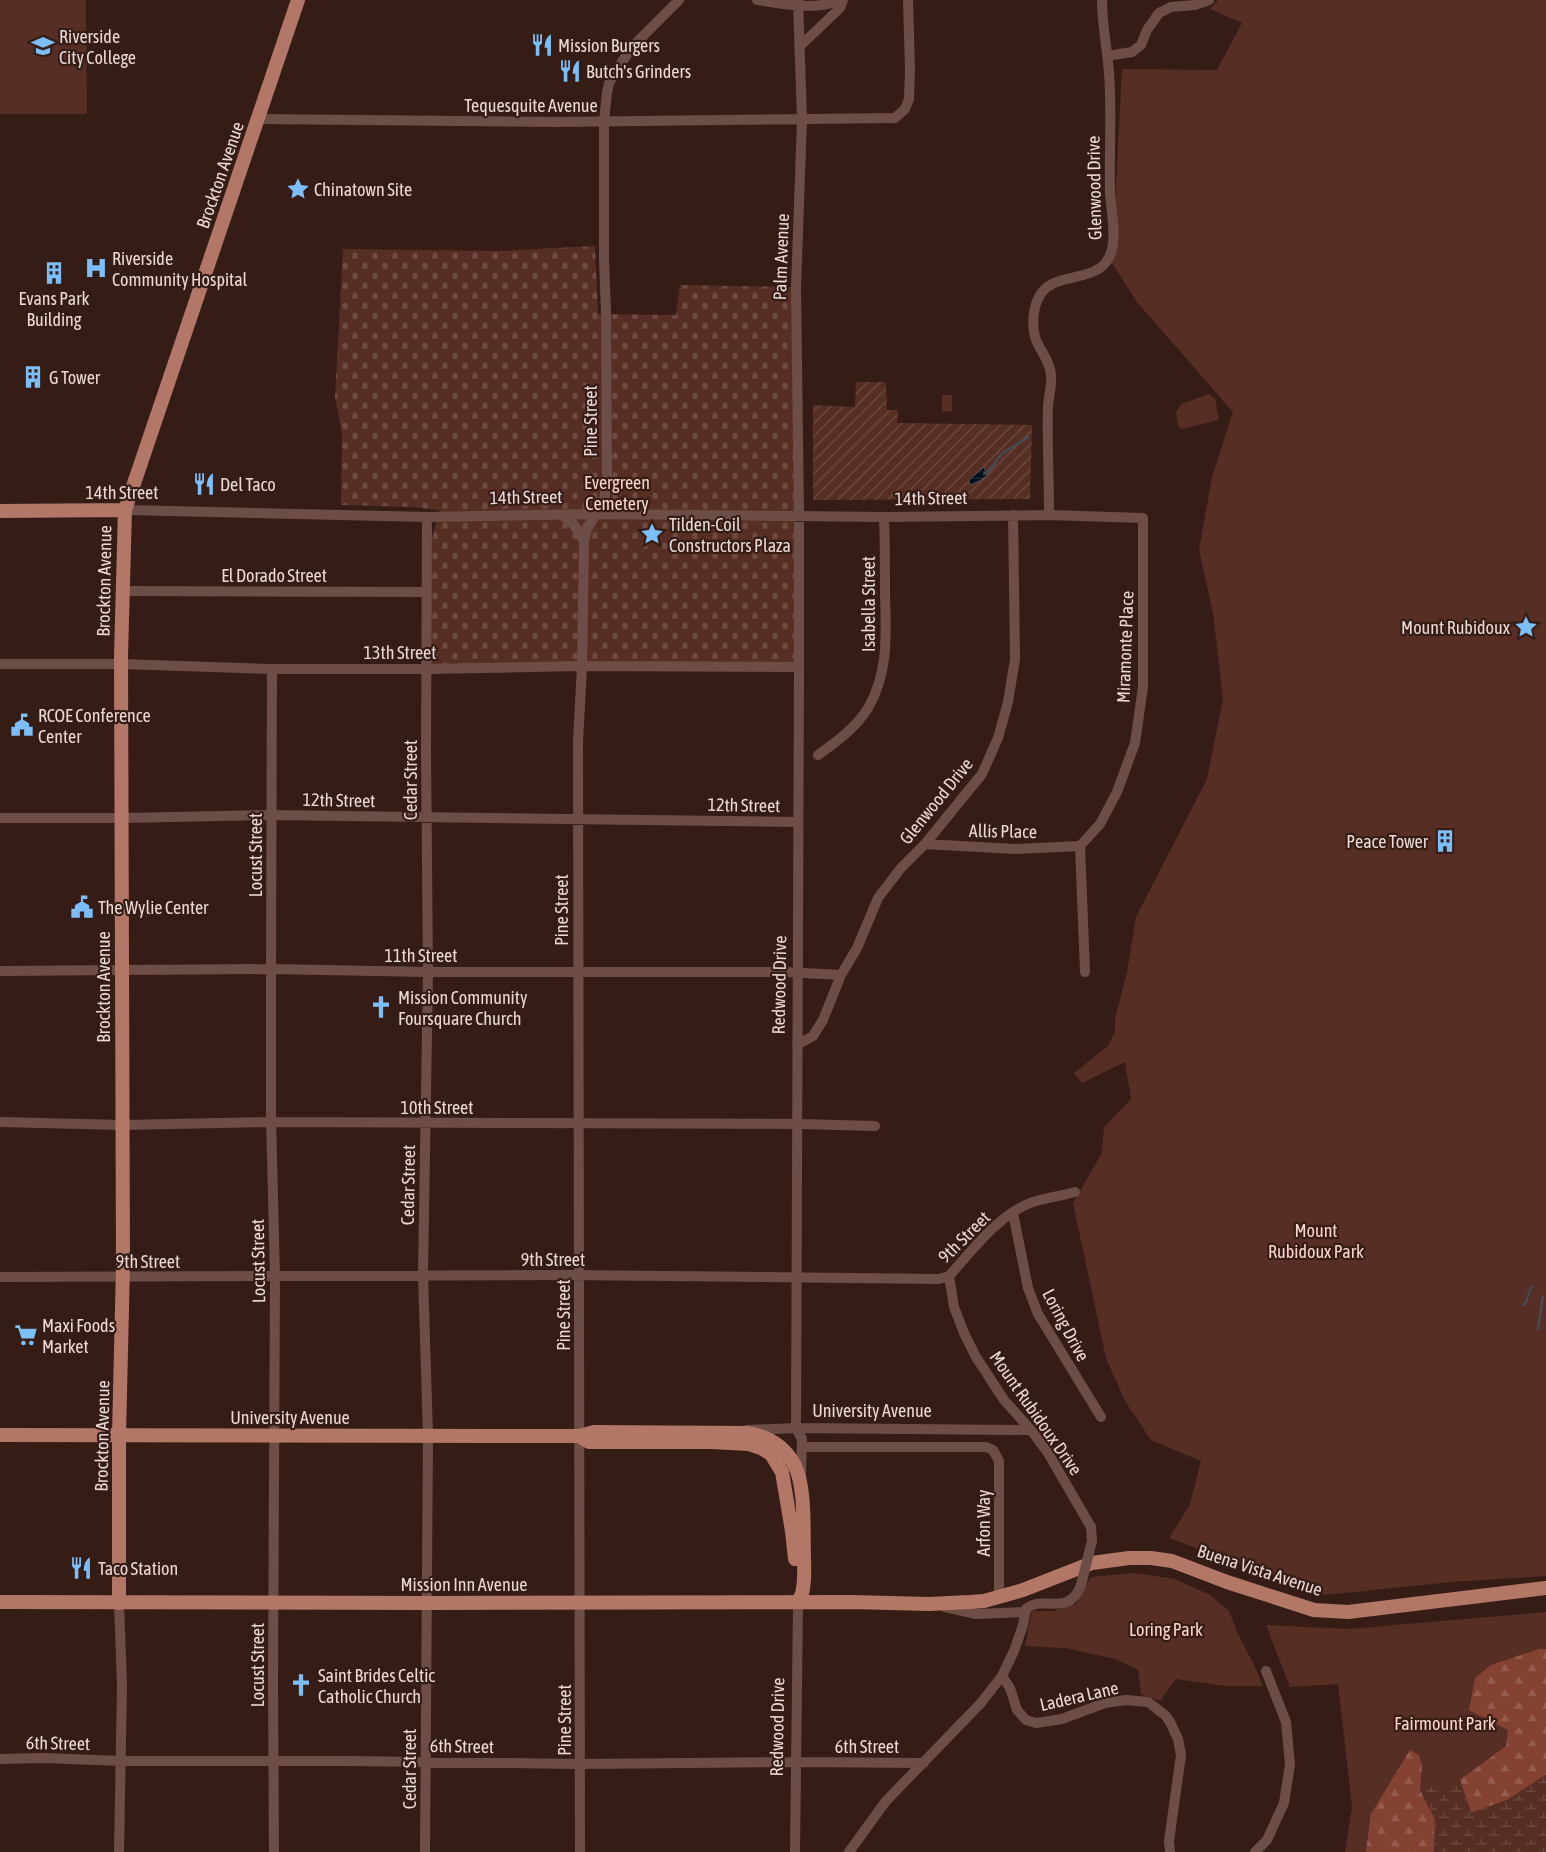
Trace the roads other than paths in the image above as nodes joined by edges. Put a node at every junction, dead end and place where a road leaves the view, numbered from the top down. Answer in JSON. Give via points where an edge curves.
{"nodes":[{"id":1,"x":298,"y":0,"type":"edge"},
{"id":2,"x":679,"y":0,"type":"edge"},
{"id":3,"x":758,"y":0,"type":"edge"},
{"id":4,"x":842,"y":0,"type":"edge"},
{"id":5,"x":908,"y":0,"type":"edge"},
{"id":6,"x":1102,"y":0,"type":"edge"},
{"id":7,"x":1209,"y":0,"type":"edge"},
{"id":8,"x":798,"y":3,"type":"edge"},
{"id":9,"x":799,"y":47,"type":"junction"},
{"id":10,"x":1107,"y":56,"type":"junction"},
{"id":11,"x":259,"y":119,"type":"junction"},
{"id":12,"x":802,"y":120,"type":"junction"},
{"id":13,"x":604,"y":121,"type":"junction"},
{"id":14,"x":125,"y":510,"type":"junction"},
{"id":15,"x":0,"y":511,"type":"edge"},
{"id":16,"x":597,"y":514,"type":"junction"},
{"id":17,"x":561,"y":515,"type":"junction"},
{"id":18,"x":799,"y":515,"type":"junction"},
{"id":19,"x":1013,"y":515,"type":"junction"},
{"id":20,"x":1049,"y":515,"type":"junction"},
{"id":21,"x":428,"y":517,"type":"junction"},
{"id":22,"x":884,"y":517,"type":"junction"},
{"id":23,"x":1143,"y":518,"type":"joint"},
{"id":24,"x":584,"y":542,"type":"junction"},
{"id":25,"x":122,"y":591,"type":"junction"},
{"id":26,"x":426,"y":592,"type":"junction"},
{"id":27,"x":0,"y":664,"type":"edge"},
{"id":28,"x":121,"y":664,"type":"junction"},
{"id":29,"x":582,"y":666,"type":"junction"},
{"id":30,"x":799,"y":667,"type":"junction"},
{"id":31,"x":272,"y":669,"type":"junction"},
{"id":32,"x":426,"y":669,"type":"junction"},
{"id":33,"x":818,"y":755,"type":"dead end"},
{"id":34,"x":271,"y":815,"type":"junction"},
{"id":35,"x":0,"y":818,"type":"edge"},
{"id":36,"x":123,"y":818,"type":"junction"},
{"id":37,"x":427,"y":818,"type":"junction"},
{"id":38,"x":577,"y":819,"type":"junction"},
{"id":39,"x":798,"y":822,"type":"junction"},
{"id":40,"x":924,"y":844,"type":"junction"},
{"id":41,"x":1080,"y":846,"type":"junction"},
{"id":42,"x":270,"y":969,"type":"junction"},
{"id":43,"x":122,"y":970,"type":"junction"},
{"id":44,"x":0,"y":971,"type":"edge"},
{"id":45,"x":578,"y":971,"type":"junction"},
{"id":46,"x":428,"y":972,"type":"junction"},
{"id":47,"x":1084,"y":972,"type":"dead end"},
{"id":48,"x":799,"y":973,"type":"junction"},
{"id":49,"x":841,"y":975,"type":"junction"},
{"id":50,"x":797,"y":1045,"type":"junction"},
{"id":51,"x":0,"y":1122,"type":"edge"},
{"id":52,"x":271,"y":1122,"type":"junction"},
{"id":53,"x":425,"y":1123,"type":"junction"},
{"id":54,"x":579,"y":1123,"type":"junction"},
{"id":55,"x":798,"y":1124,"type":"junction"},
{"id":56,"x":123,"y":1125,"type":"junction"},
{"id":57,"x":875,"y":1126,"type":"dead end"},
{"id":58,"x":1075,"y":1192,"type":"dead end"},
{"id":59,"x":1013,"y":1213,"type":"junction"},
{"id":60,"x":424,"y":1275,"type":"junction"},
{"id":61,"x":579,"y":1275,"type":"junction"},
{"id":62,"x":275,"y":1276,"type":"junction"},
{"id":63,"x":949,"y":1276,"type":"junction"},
{"id":64,"x":0,"y":1277,"type":"edge"},
{"id":65,"x":123,"y":1278,"type":"junction"},
{"id":66,"x":797,"y":1278,"type":"junction"},
{"id":67,"x":1100,"y":1417,"type":"dead end"},
{"id":68,"x":796,"y":1428,"type":"junction"},
{"id":69,"x":1031,"y":1430,"type":"junction"},
{"id":70,"x":712,"y":1433,"type":"junction"},
{"id":71,"x":0,"y":1435,"type":"edge"},
{"id":72,"x":119,"y":1435,"type":"junction"},
{"id":73,"x":274,"y":1435,"type":"junction"},
{"id":74,"x":428,"y":1435,"type":"junction"},
{"id":75,"x":579,"y":1436,"type":"junction"},
{"id":76,"x":993,"y":1450,"type":"joint"},
{"id":77,"x":799,"y":1454,"type":"junction"},
{"id":78,"x":775,"y":1459,"type":"junction"},
{"id":79,"x":1546,"y":1588,"type":"edge"},
{"id":80,"x":999,"y":1597,"type":"junction"},
{"id":81,"x":0,"y":1602,"type":"edge"},
{"id":82,"x":119,"y":1602,"type":"junction"},
{"id":83,"x":274,"y":1602,"type":"junction"},
{"id":84,"x":798,"y":1602,"type":"junction"},
{"id":85,"x":427,"y":1603,"type":"junction"},
{"id":86,"x":580,"y":1603,"type":"junction"},
{"id":87,"x":929,"y":1604,"type":"junction"},
{"id":88,"x":1024,"y":1612,"type":"junction"},
{"id":89,"x":1266,"y":1671,"type":"dead end"},
{"id":90,"x":1002,"y":1676,"type":"junction"},
{"id":91,"x":0,"y":1759,"type":"edge"},
{"id":92,"x":121,"y":1761,"type":"junction"},
{"id":93,"x":274,"y":1762,"type":"junction"},
{"id":94,"x":426,"y":1762,"type":"junction"},
{"id":95,"x":795,"y":1762,"type":"junction"},
{"id":96,"x":924,"y":1763,"type":"junction"},
{"id":97,"x":581,"y":1764,"type":"junction"},
{"id":98,"x":119,"y":1852,"type":"edge"},
{"id":99,"x":274,"y":1852,"type":"edge"},
{"id":100,"x":425,"y":1852,"type":"edge"},
{"id":101,"x":580,"y":1852,"type":"edge"},
{"id":102,"x":795,"y":1852,"type":"edge"},
{"id":103,"x":849,"y":1852,"type":"edge"},
{"id":104,"x":1170,"y":1852,"type":"edge"},
{"id":105,"x":1256,"y":1852,"type":"edge"}],
"edges":[{"from":1,"to":11,"type":"main road","name":"Brockton Avenue"},
{"from":2,"to":13,"type":"street","name":"Pine Street","via":[[621,63],[606,93]]},
{"from":3,"to":8,"type":"street"},
{"from":4,"to":8,"type":"street","via":[[830,5]]},
{"from":4,"to":9,"type":"street","via":[[840,8]]},
{"from":5,"to":12,"type":"street","name":"Tequesquite Avenue","via":[[910,69],[909,99],[905,109],[895,118]]},
{"from":6,"to":10,"type":"street"},
{"from":7,"to":10,"type":"street","via":[[1171,7],[1159,13],[1141,45],[1132,52]]},
{"from":8,"to":9,"type":"street","name":"Palm Avenue"},
{"from":9,"to":12,"type":"street","name":"Palm Avenue"},
{"from":10,"to":20,"type":"street","name":"Glenwood Drive","via":[[1113,243],[1107,264],[1087,275],[1054,283],[1038,298],[1034,310],[1035,337],[1049,363],[1051,375],[1048,404]]},
{"from":11,"to":13,"type":"street","name":"Tequesquite Avenue"},
{"from":11,"to":14,"type":"main road","name":"Brockton Avenue"},
{"from":12,"to":13,"type":"street","name":"Tequesquite Avenue"},
{"from":12,"to":18,"type":"street","name":"Palm Avenue","via":[[796,287]]},
{"from":13,"to":16,"type":"street","name":"Pine Street","via":[[606,478],[604,500]]},
{"from":14,"to":15,"type":"main road","name":"14th Street"},
{"from":14,"to":21,"type":"street","name":"14th Street"},
{"from":14,"to":25,"type":"main road","name":"Brockton Avenue"},
{"from":16,"to":17,"type":"street","name":"14th Street"},
{"from":16,"to":18,"type":"street","name":"14th Street"},
{"from":16,"to":24,"type":"street","name":"Pine Street","via":[[587,529]]},
{"from":17,"to":21,"type":"street","name":"14th Street"},
{"from":17,"to":24,"type":"street","via":[[575,525]]},
{"from":18,"to":22,"type":"street","name":"14th Street"},
{"from":18,"to":30,"type":"street","name":"Redwood Drive"},
{"from":19,"to":20,"type":"street","name":"14th Street"},
{"from":19,"to":22,"type":"street","name":"14th Street"},
{"from":19,"to":40,"type":"street","name":"Glenwood Drive","via":[[1014,659],[1008,702],[998,738],[982,774]]},
{"from":20,"to":23,"type":"street","name":"14th Street"},
{"from":21,"to":26,"type":"street","name":"Cedar Street"},
{"from":22,"to":33,"type":"street","name":"Isabella Street","via":[[886,650],[878,686],[867,710],[856,724]]},
{"from":23,"to":41,"type":"street","name":"Miramonte Place","via":[[1143,687],[1135,743],[1117,792],[1100,824]]},
{"from":24,"to":29,"type":"street","name":"Pine Street"},
{"from":25,"to":26,"type":"street","name":"El Dorado Street"},
{"from":25,"to":28,"type":"main road","name":"Brockton Avenue"},
{"from":26,"to":32,"type":"street","name":"Cedar Street"},
{"from":27,"to":28,"type":"street","name":"13th Street"},
{"from":28,"to":31,"type":"street","name":"13th Street"},
{"from":28,"to":36,"type":"main road","name":"Brockton Avenue"},
{"from":29,"to":30,"type":"street","name":"13th Street"},
{"from":29,"to":32,"type":"street","name":"13th Street"},
{"from":29,"to":38,"type":"street","name":"Pine Street"},
{"from":30,"to":39,"type":"street","name":"Redwood Drive"},
{"from":31,"to":32,"type":"street","name":"13th Street"},
{"from":31,"to":34,"type":"street","name":"Locust Street"},
{"from":32,"to":37,"type":"street","name":"Cedar Street"},
{"from":34,"to":36,"type":"street","name":"12th Street"},
{"from":34,"to":37,"type":"street","name":"12th Street"},
{"from":34,"to":42,"type":"street","name":"Locust Street"},
{"from":35,"to":36,"type":"street","name":"12th Street"},
{"from":36,"to":43,"type":"main road","name":"Brockton Avenue"},
{"from":37,"to":38,"type":"street","name":"12th Street"},
{"from":37,"to":46,"type":"street","name":"Cedar Street"},
{"from":38,"to":39,"type":"street","name":"12th Street"},
{"from":38,"to":45,"type":"street","name":"Pine Street"},
{"from":39,"to":48,"type":"street","name":"Redwood Drive"},
{"from":40,"to":41,"type":"street","name":"Allis Place","via":[[1015,849]]},
{"from":40,"to":49,"type":"street","name":"Glenwood Drive","via":[[878,898],[857,948]]},
{"from":41,"to":47,"type":"street"},
{"from":42,"to":43,"type":"street","name":"11th Street"},
{"from":42,"to":46,"type":"street","name":"11th Street"},
{"from":42,"to":52,"type":"street","name":"Locust Street"},
{"from":43,"to":44,"type":"street","name":"11th Street"},
{"from":43,"to":56,"type":"main road","name":"Brockton Avenue"},
{"from":45,"to":46,"type":"street","name":"11th Street"},
{"from":45,"to":48,"type":"street","name":"11th Street"},
{"from":45,"to":54,"type":"street","name":"Pine Street"},
{"from":46,"to":53,"type":"street","name":"Cedar Street"},
{"from":48,"to":49,"type":"street","name":"11th Street"},
{"from":48,"to":50,"type":"street","name":"Redwood Drive"},
{"from":49,"to":50,"type":"street","name":"Glenwood Drive","via":[[813,1036]]},
{"from":50,"to":55,"type":"street","name":"Redwood Drive"},
{"from":51,"to":56,"type":"street","name":"10th Street"},
{"from":52,"to":53,"type":"street","name":"10th Street"},
{"from":52,"to":56,"type":"street","name":"10th Street"},
{"from":52,"to":62,"type":"street","name":"Locust Street"},
{"from":53,"to":54,"type":"street","name":"10th Street"},
{"from":53,"to":60,"type":"street","name":"Cedar Street"},
{"from":54,"to":55,"type":"street","name":"10th Street"},
{"from":54,"to":61,"type":"street","name":"Pine Street"},
{"from":55,"to":57,"type":"street","name":"10th Street"},
{"from":55,"to":66,"type":"street","name":"Redwood Drive"},
{"from":56,"to":65,"type":"main road","name":"Brockton Avenue"},
{"from":58,"to":59,"type":"street","name":"9th Street","via":[[1030,1203]]},
{"from":59,"to":63,"type":"street","name":"9th Street","via":[[990,1232]]},
{"from":59,"to":67,"type":"street","name":"Loring Drive","via":[[1028,1288],[1038,1314]]},
{"from":60,"to":61,"type":"street","name":"9th Street"},
{"from":60,"to":62,"type":"street","name":"9th Street"},
{"from":60,"to":74,"type":"street","name":"Cedar Street"},
{"from":61,"to":66,"type":"street","name":"9th Street"},
{"from":61,"to":75,"type":"street","name":"Pine Street"},
{"from":62,"to":65,"type":"street","name":"9th Street"},
{"from":62,"to":73,"type":"street","name":"Locust Street"},
{"from":63,"to":66,"type":"street","name":"9th Street","via":[[939,1279]]},
{"from":63,"to":69,"type":"street","name":"Mount Rubidoux Drive","via":[[954,1307],[976,1357],[1004,1400]]},
{"from":64,"to":65,"type":"street","name":"9th Street"},
{"from":65,"to":72,"type":"main road","name":"Brockton Avenue"},
{"from":66,"to":68,"type":"street","name":"Redwood Drive"},
{"from":68,"to":69,"type":"street","name":"University Avenue"},
{"from":68,"to":70,"type":"street","name":"University Avenue"},
{"from":68,"to":77,"type":"street","name":"Redwood Drive","via":[[802,1438]]},
{"from":69,"to":88,"type":"street","name":"Mount Rubidoux Drive","bridge":true,"via":[[1092,1527],[1092,1541],[1075,1596],[1058,1605],[1034,1604]]},
{"from":70,"to":75,"type":"main road","name":"University Avenue","via":[[589,1432]]},
{"from":70,"to":77,"type":"main road","name":"University Avenue","via":[[760,1435]]},
{"from":71,"to":72,"type":"main road","name":"University Avenue"},
{"from":72,"to":73,"type":"main road","name":"University Avenue"},
{"from":72,"to":82,"type":"main road","name":"Brockton Avenue"},
{"from":73,"to":74,"type":"main road","name":"University Avenue"},
{"from":73,"to":83,"type":"street","name":"Locust Street"},
{"from":74,"to":75,"type":"main road","name":"University Avenue"},
{"from":74,"to":85,"type":"street","name":"Cedar Street"},
{"from":75,"to":78,"type":"main road","name":"University Avenue","via":[[589,1442],[748,1444],[761,1448]]},
{"from":75,"to":86,"type":"street","name":"Pine Street"},
{"from":76,"to":77,"type":"street","name":"University Avenue"},
{"from":76,"to":80,"type":"street","name":"Arfon Way","via":[[1000,1461]]},
{"from":77,"to":78,"type":"street"},
{"from":77,"to":84,"type":"main road","name":"Redwood Drive","via":[[804,1588]]},
{"from":78,"to":84,"type":"main road","name":"Redwood Drive","via":[[782,1472],[788,1499]]},
{"from":79,"to":80,"type":"main road","name":"Buena Vista Avenue","via":[[1348,1612],[1314,1610],[1172,1561],[1129,1558],[1092,1563]]},
{"from":80,"to":87,"type":"main road","name":"Mission Inn Avenue"},
{"from":81,"to":82,"type":"main road","name":"Mission Inn Avenue"},
{"from":82,"to":83,"type":"main road","name":"Mission Inn Avenue"},
{"from":82,"to":92,"type":"street","name":"Brockton Avenue"},
{"from":83,"to":85,"type":"main road","name":"Mission Inn Avenue"},
{"from":83,"to":93,"type":"street","name":"Locust Street"},
{"from":84,"to":86,"type":"main road","name":"Mission Inn Avenue"},
{"from":84,"to":87,"type":"main road","name":"Mission Inn Avenue"},
{"from":84,"to":95,"type":"street","name":"Redwood Drive"},
{"from":85,"to":86,"type":"main road","name":"Mission Inn Avenue"},
{"from":85,"to":94,"type":"street","name":"Cedar Street"},
{"from":86,"to":97,"type":"street","name":"Pine Street"},
{"from":87,"to":88,"type":"street","name":"Mission Inn Avenue","via":[[976,1614]]},
{"from":88,"to":90,"type":"street","via":[[1020,1634]]},
{"from":89,"to":105,"type":"street","via":[[1286,1722],[1290,1764],[1284,1803],[1267,1840]]},
{"from":90,"to":96,"type":"street"},
{"from":90,"to":104,"type":"street","name":"Ladera Lane","via":[[1026,1720],[1062,1719],[1105,1703],[1126,1700],[1148,1702],[1164,1715],[1178,1739],[1181,1755]]},
{"from":91,"to":92,"type":"street","name":"6th Street"},
{"from":92,"to":93,"type":"street","name":"6th Street"},
{"from":92,"to":98,"type":"street","name":"Brockton Avenue"},
{"from":93,"to":94,"type":"street","name":"6th Street"},
{"from":93,"to":99,"type":"street","name":"Locust Street"},
{"from":94,"to":97,"type":"street","name":"6th Street"},
{"from":94,"to":100,"type":"street","name":"Cedar Street"},
{"from":95,"to":96,"type":"street","name":"6th Street"},
{"from":95,"to":97,"type":"street","name":"6th Street"},
{"from":95,"to":102,"type":"street","name":"Redwood Drive"},
{"from":96,"to":103,"type":"street","via":[[886,1801]]},
{"from":97,"to":101,"type":"street","name":"Pine Street"}]}
